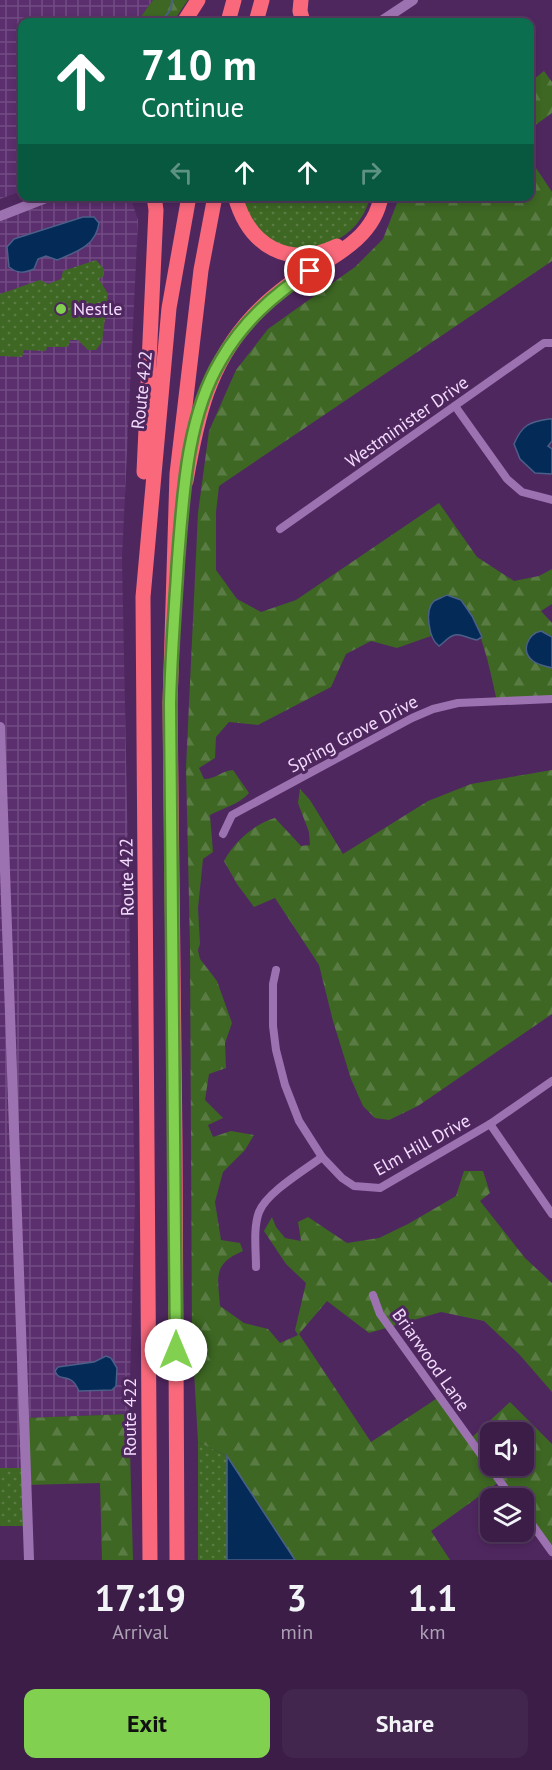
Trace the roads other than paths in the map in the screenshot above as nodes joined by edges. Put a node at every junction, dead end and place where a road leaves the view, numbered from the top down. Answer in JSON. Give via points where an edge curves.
{"nodes":[{"id":1,"x":198,"y":0,"type":"edge"},
{"id":2,"x":234,"y":0,"type":"edge"},
{"id":3,"x":262,"y":0,"type":"edge"},
{"id":4,"x":301,"y":0,"type":"edge"},
{"id":5,"x":413,"y":0,"type":"edge"},
{"id":6,"x":187,"y":18,"type":"edge"},
{"id":7,"x":229,"y":18,"type":"edge"},
{"id":8,"x":256,"y":18,"type":"edge"},
{"id":9,"x":302,"y":18,"type":"edge"},
{"id":10,"x":386,"y":18,"type":"edge"},
{"id":11,"x":38,"y":201,"type":"edge"},
{"id":12,"x":155,"y":201,"type":"edge"},
{"id":13,"x":188,"y":201,"type":"edge"},
{"id":14,"x":214,"y":201,"type":"edge"},
{"id":15,"x":236,"y":201,"type":"edge"},
{"id":16,"x":372,"y":201,"type":"edge"},
{"id":17,"x":380,"y":201,"type":"edge"},
{"id":18,"x":0,"y":216,"type":"edge"},
{"id":19,"x":552,"y":343,"type":"edge"},
{"id":20,"x":455,"y":406,"type":"junction"},
{"id":21,"x":552,"y":500,"type":"edge"},
{"id":22,"x":280,"y":529,"type":"dead end"},
{"id":23,"x":143,"y":597,"type":"junction"},
{"id":24,"x":172,"y":645,"type":"junction"},
{"id":25,"x":552,"y":699,"type":"edge"},
{"id":26,"x":0,"y":727,"type":"edge"},
{"id":27,"x":223,"y":834,"type":"dead end"},
{"id":28,"x":276,"y":970,"type":"dead end"},
{"id":29,"x":552,"y":1081,"type":"edge"},
{"id":30,"x":490,"y":1125,"type":"junction"},
{"id":31,"x":322,"y":1157,"type":"junction"},
{"id":32,"x":552,"y":1214,"type":"edge"},
{"id":33,"x":256,"y":1267,"type":"dead end"},
{"id":34,"x":373,"y":1295,"type":"dead end"},
{"id":35,"x":505,"y":1488,"type":"edge"},
{"id":36,"x":534,"y":1528,"type":"edge"},
{"id":37,"x":552,"y":1552,"type":"edge"},
{"id":38,"x":29,"y":1560,"type":"edge"},
{"id":39,"x":150,"y":1560,"type":"edge"},
{"id":40,"x":177,"y":1560,"type":"edge"}],
"edges":[{"from":1,"to":6,"type":"highway"},
{"from":2,"to":7,"type":"highway"},
{"from":3,"to":8,"type":"highway"},
{"from":4,"to":9,"type":"highway"},
{"from":5,"to":10,"type":"street"},
{"from":11,"to":18,"type":"street"},
{"from":12,"to":23,"type":"highway","via":[[142,518]]},
{"from":13,"to":23,"type":"highway","name":"Route 422","via":[[169,308]]},
{"from":14,"to":24,"type":"highway","via":[[201,270],[177,474]]},
{"from":15,"to":16,"type":"highway","via":[[249,229],[268,246],[289,255],[311,256],[336,247],[356,231]]},
{"from":17,"to":24,"type":"highway","via":[[367,229],[352,244],[272,298],[234,338],[219,362],[200,408],[183,494]]},
{"from":19,"to":20,"type":"street","name":"Westminister Drive","via":[[544,343]]},
{"from":20,"to":21,"type":"street","via":[[507,479],[522,492]]},
{"from":20,"to":22,"type":"street","name":"Westminister Drive"},
{"from":23,"to":39,"type":"highway","name":"Route 422"},
{"from":24,"to":40,"type":"highway"},
{"from":25,"to":27,"type":"street","name":"Spring Grove Drive","via":[[458,703],[433,709],[232,815]]},
{"from":26,"to":38,"type":"street"},
{"from":28,"to":31,"type":"street","name":"Elm Hill Drive","via":[[276,1050],[299,1121]]},
{"from":29,"to":30,"type":"street","name":"Elm Hill Drive"},
{"from":30,"to":31,"type":"street","name":"Elm Hill Drive","via":[[380,1188],[354,1186]]},
{"from":30,"to":32,"type":"street"},
{"from":31,"to":33,"type":"street","via":[[265,1202],[256,1225]]},
{"from":34,"to":35,"type":"street","name":"Briarwood Lane","via":[[380,1314]]},
{"from":36,"to":37,"type":"street"}]}
